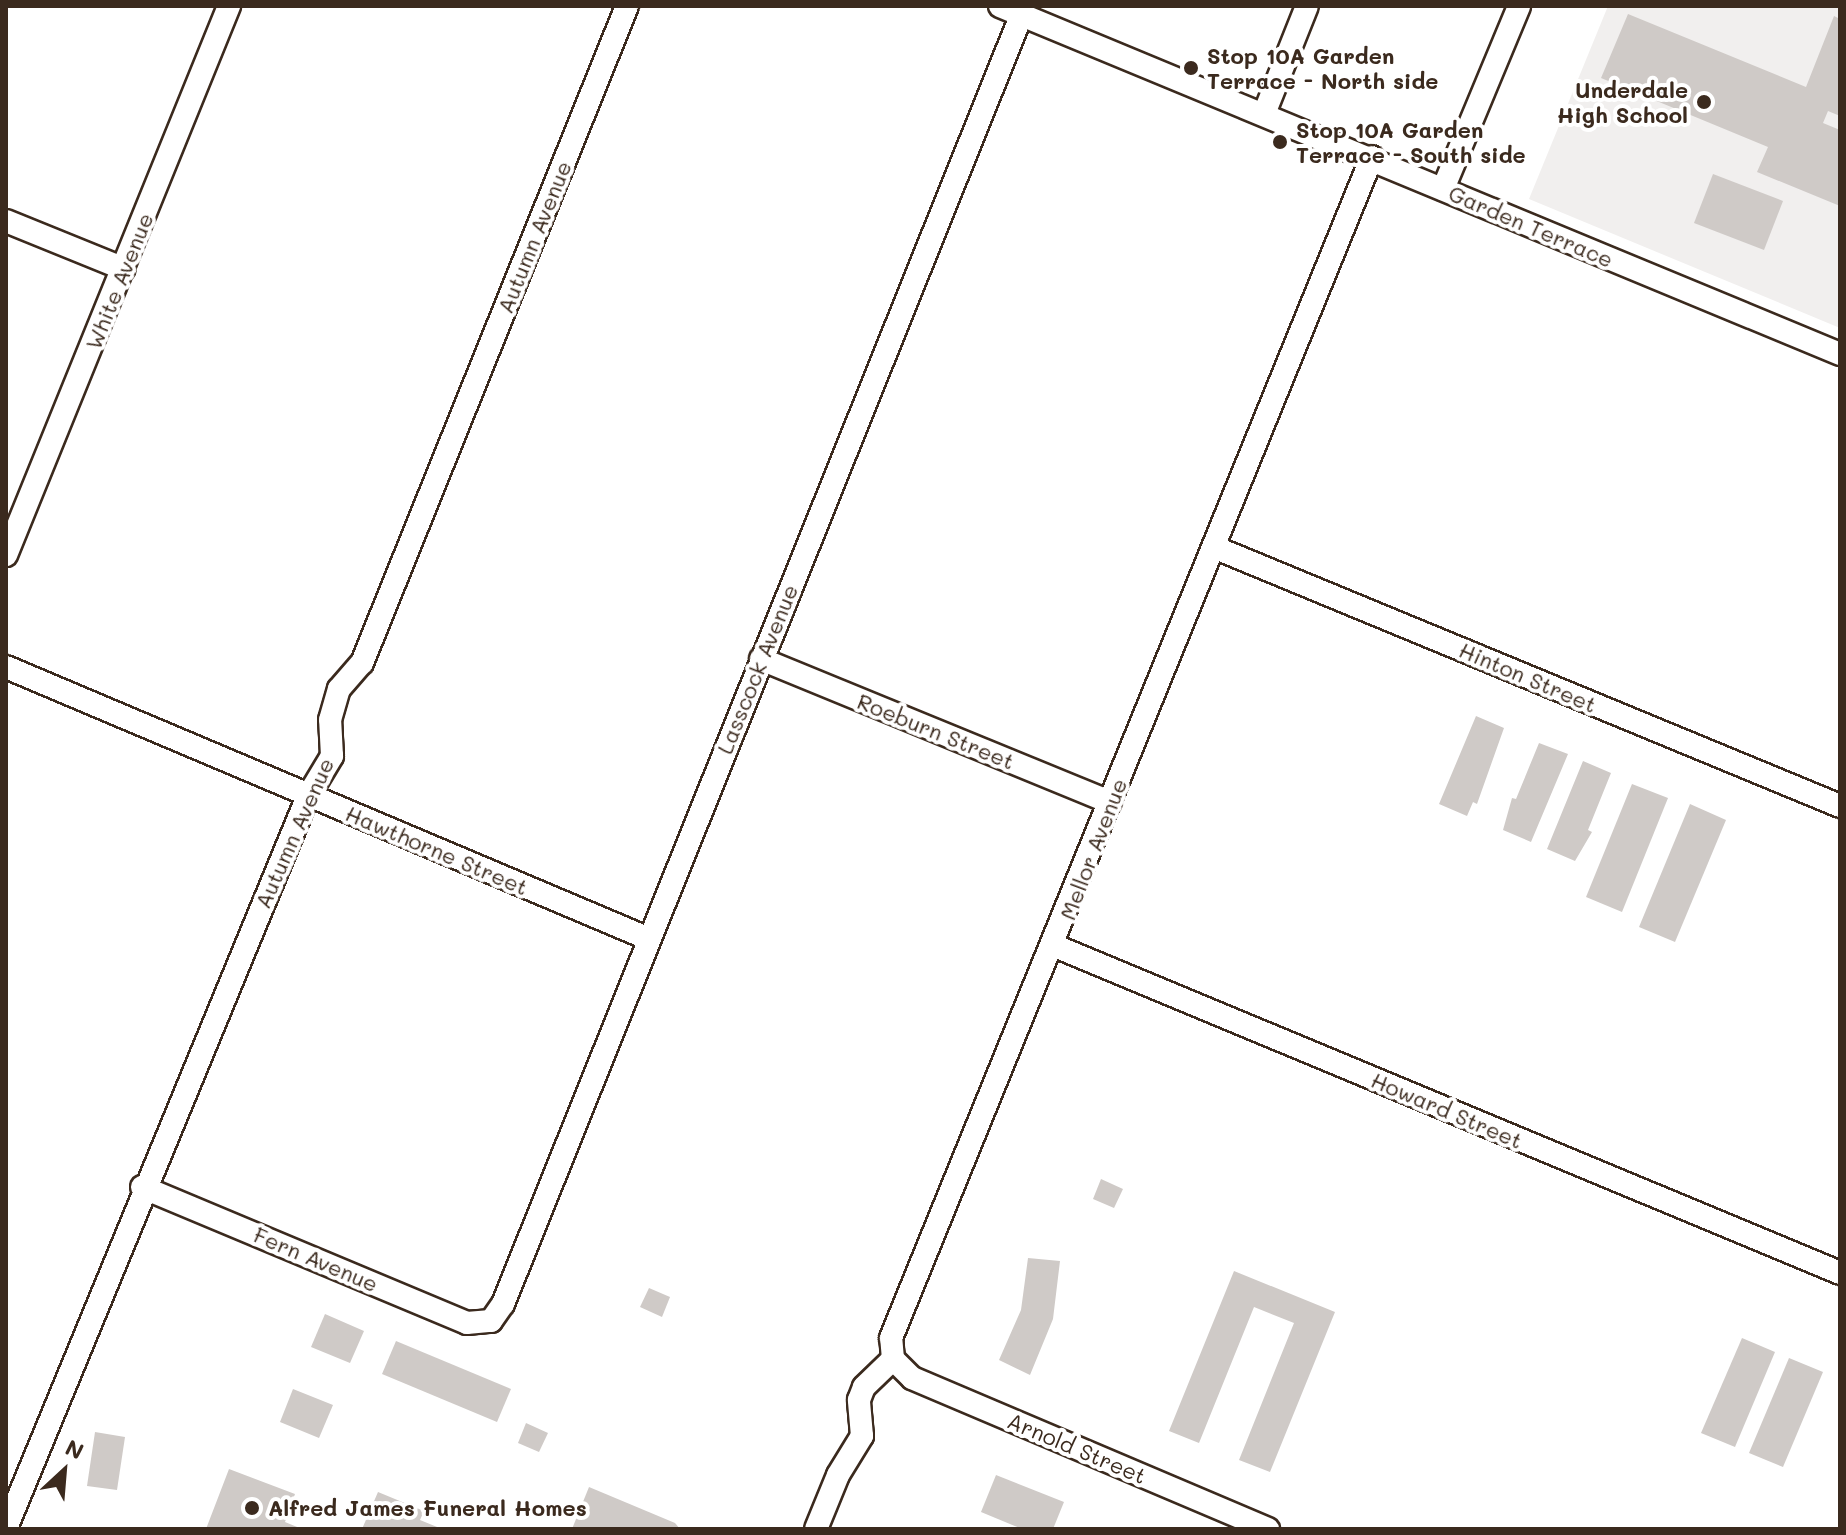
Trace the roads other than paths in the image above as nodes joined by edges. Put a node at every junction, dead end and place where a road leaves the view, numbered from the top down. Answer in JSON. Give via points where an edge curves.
{"nodes":[{"id":1,"x":229,"y":6,"type":"edge"},
{"id":2,"x":627,"y":6,"type":"edge"},
{"id":3,"x":1000,"y":6,"type":"edge"},
{"id":4,"x":1307,"y":6,"type":"edge"},
{"id":5,"x":1519,"y":6,"type":"edge"},
{"id":6,"x":1021,"y":16,"type":"junction"},
{"id":7,"x":1264,"y":114,"type":"junction"},
{"id":8,"x":1372,"y":157,"type":"junction"},
{"id":9,"x":1443,"y":189,"type":"junction"},
{"id":10,"x":6,"y":221,"type":"edge"},
{"id":11,"x":124,"y":269,"type":"junction"},
{"id":12,"x":1840,"y":354,"type":"edge"},
{"id":13,"x":1216,"y":548,"type":"junction"},
{"id":14,"x":6,"y":555,"type":"edge"},
{"id":15,"x":761,"y":659,"type":"junction"},
{"id":16,"x":6,"y":667,"type":"edge"},
{"id":17,"x":308,"y":796,"type":"junction"},
{"id":18,"x":1110,"y":802,"type":"junction"},
{"id":19,"x":1840,"y":806,"type":"edge"},
{"id":20,"x":647,"y":938,"type":"junction"},
{"id":21,"x":1055,"y":946,"type":"junction"},
{"id":22,"x":142,"y":1187,"type":"junction"},
{"id":23,"x":1840,"y":1273,"type":"edge"},
{"id":24,"x":491,"y":1321,"type":"joint"},
{"id":25,"x":893,"y":1359,"type":"junction"},
{"id":26,"x":6,"y":1528,"type":"edge"},
{"id":27,"x":816,"y":1529,"type":"edge"},
{"id":28,"x":1268,"y":1529,"type":"edge"}],
"edges":[{"from":1,"to":11,"type":"street","name":"White Avenue"},
{"from":2,"to":17,"type":"street","name":"Autumn Avenue","via":[[362,663],[339,689],[330,720],[332,756]]},
{"from":3,"to":6,"type":"street","name":"Garden Terrace"},
{"from":4,"to":7,"type":"street"},
{"from":5,"to":9,"type":"street"},
{"from":6,"to":7,"type":"street","name":"Garden Terrace"},
{"from":6,"to":15,"type":"street","name":"Lasscock Avenue"},
{"from":7,"to":8,"type":"street","name":"Garden Terrace"},
{"from":8,"to":9,"type":"street","name":"Garden Terrace"},
{"from":8,"to":13,"type":"street","name":"Mellor Avenue"},
{"from":9,"to":12,"type":"street","name":"Garden Terrace"},
{"from":10,"to":11,"type":"street"},
{"from":11,"to":14,"type":"street","name":"White Avenue"},
{"from":13,"to":18,"type":"street","name":"Mellor Avenue"},
{"from":13,"to":19,"type":"street","name":"Hinton Street"},
{"from":15,"to":18,"type":"street","name":"Roeburn Street"},
{"from":15,"to":20,"type":"street","name":"Lasscock Avenue"},
{"from":16,"to":17,"type":"street","name":"Hawthorne Street"},
{"from":17,"to":20,"type":"street","name":"Hawthorne Street"},
{"from":17,"to":22,"type":"street","name":"Autumn Avenue"},
{"from":18,"to":21,"type":"street","name":"Mellor Avenue"},
{"from":20,"to":24,"type":"street","name":"Lasscock Avenue","via":[[503,1304]]},
{"from":21,"to":23,"type":"street","name":"Howard Street"},
{"from":21,"to":25,"type":"street","name":"Mellor Avenue","via":[[891,1338]]},
{"from":22,"to":24,"type":"street","name":"Fern Avenue","via":[[467,1323]]},
{"from":22,"to":26,"type":"street","name":"Autumn Avenue"},
{"from":25,"to":27,"type":"street","via":[[864,1387],[862,1436],[838,1475]]},
{"from":25,"to":28,"type":"street","name":"Arnold Street","via":[[912,1378]]}]}
